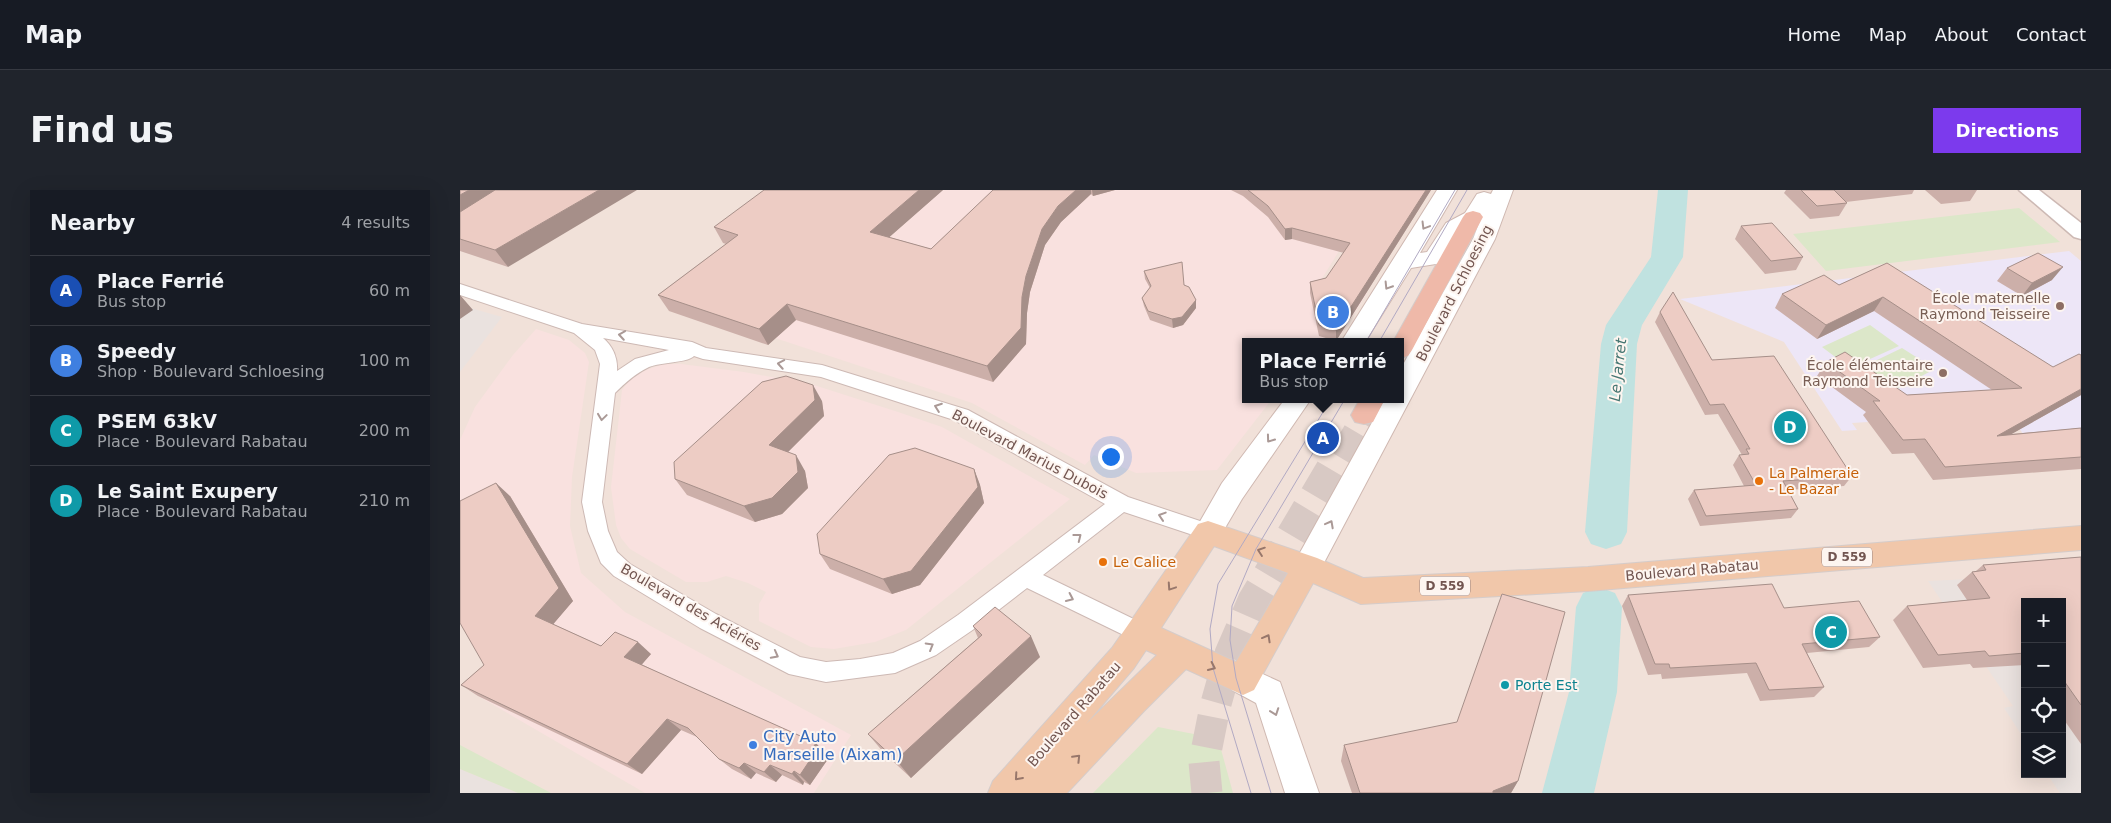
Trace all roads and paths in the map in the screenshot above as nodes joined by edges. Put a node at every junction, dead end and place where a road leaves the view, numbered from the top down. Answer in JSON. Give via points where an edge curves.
{"nodes":[{"id":1,"x":1447,"y":190,"type":"edge"},
{"id":2,"x":1488,"y":190,"type":"edge"},
{"id":3,"x":1502,"y":190,"type":"edge"},
{"id":4,"x":2028,"y":190,"type":"edge"},
{"id":5,"x":1473,"y":217,"type":"junction"},
{"id":6,"x":2081,"y":233,"type":"edge"},
{"id":7,"x":1404,"y":262,"type":"junction"},
{"id":8,"x":460,"y":289,"type":"edge"},
{"id":9,"x":580,"y":329,"type":"junction"},
{"id":10,"x":1356,"y":338,"type":"edge"},
{"id":11,"x":1404,"y":343,"type":"edge"},
{"id":12,"x":703,"y":354,"type":"junction"},
{"id":13,"x":1404,"y":387,"type":"edge"},
{"id":14,"x":605,"y":391,"type":"junction"},
{"id":15,"x":1296,"y":403,"type":"edge"},
{"id":16,"x":1396,"y":403,"type":"edge"},
{"id":17,"x":1121,"y":503,"type":"junction"},
{"id":18,"x":1208,"y":532,"type":"junction"},
{"id":19,"x":2081,"y":538,"type":"edge"},
{"id":20,"x":1307,"y":567,"type":"junction"},
{"id":21,"x":1026,"y":578,"type":"junction"},
{"id":22,"x":1140,"y":633,"type":"junction"},
{"id":23,"x":1181,"y":653,"type":"junction"},
{"id":24,"x":1243,"y":680,"type":"junction"},
{"id":25,"x":1004,"y":793,"type":"edge"},
{"id":26,"x":1043,"y":793,"type":"edge"},
{"id":27,"x":1302,"y":793,"type":"edge"}],
"edges":[{"from":1,"to":7,"type":"main road","one_way":true},
{"from":2,"to":5,"type":"main road","name":"Boulevard Schloesing"},
{"from":3,"to":13,"type":"main road","name":"Boulevard Schloesing","via":[[1484,239]]},
{"from":4,"to":6,"type":"street"},
{"from":5,"to":7,"type":"main road","name":"Boulevard Schloesing","via":[[1453,227],[1434,258]]},
{"from":5,"to":11,"type":"highway"},
{"from":7,"to":10,"type":"main road","one_way":true},
{"from":8,"to":9,"type":"street","name":"Boulevard des Aciéries"},
{"from":12,"to":9,"type":"street","name":"Boulevard Marius Dubois","one_way":true,"via":[[692,348]]},
{"from":9,"to":14,"type":"street","name":"Boulevard des Aciéries","via":[[604,347],[609,364]]},
{"from":12,"to":14,"type":"street","name":"Boulevard Marius Dubois","via":[[660,356],[642,362]]},
{"from":17,"to":12,"type":"street","name":"Boulevard Marius Dubois","one_way":true,"via":[[960,415],[921,400],[822,371]]},
{"from":14,"to":21,"type":"street","name":"Boulevard des Aciéries","one_way":true,"via":[[592,502],[608,557],[622,570],[797,667],[826,672],[895,663],[928,648]]},
{"from":15,"to":18,"type":"main road","one_way":true,"via":[[1232,491]]},
{"from":20,"to":16,"type":"main road","one_way":true},
{"from":18,"to":17,"type":"street","name":"Boulevard Marius Dubois","one_way":true},
{"from":21,"to":17,"type":"street","name":"Boulevard des Aciéries","one_way":true},
{"from":20,"to":18,"type":"main road","number":"D 559","one_way":true},
{"from":18,"to":22,"type":"main road","name":"Boulevard Rabatau","one_way":true},
{"from":19,"to":20,"type":"main road","name":"Boulevard Rabatau","number":"D 559","via":[[1600,577],[1360,591]]},
{"from":24,"to":20,"type":"main road","one_way":true},
{"from":21,"to":22,"type":"street","one_way":true},
{"from":22,"to":23,"type":"main road"},
{"from":22,"to":25,"type":"main road","name":"Boulevard Rabatau","one_way":true,"via":[[1123,658]]},
{"from":23,"to":24,"type":"main road","one_way":true},
{"from":26,"to":23,"type":"main road","one_way":true},
{"from":24,"to":27,"type":"main road","one_way":true,"via":[[1269,693]]}]}
